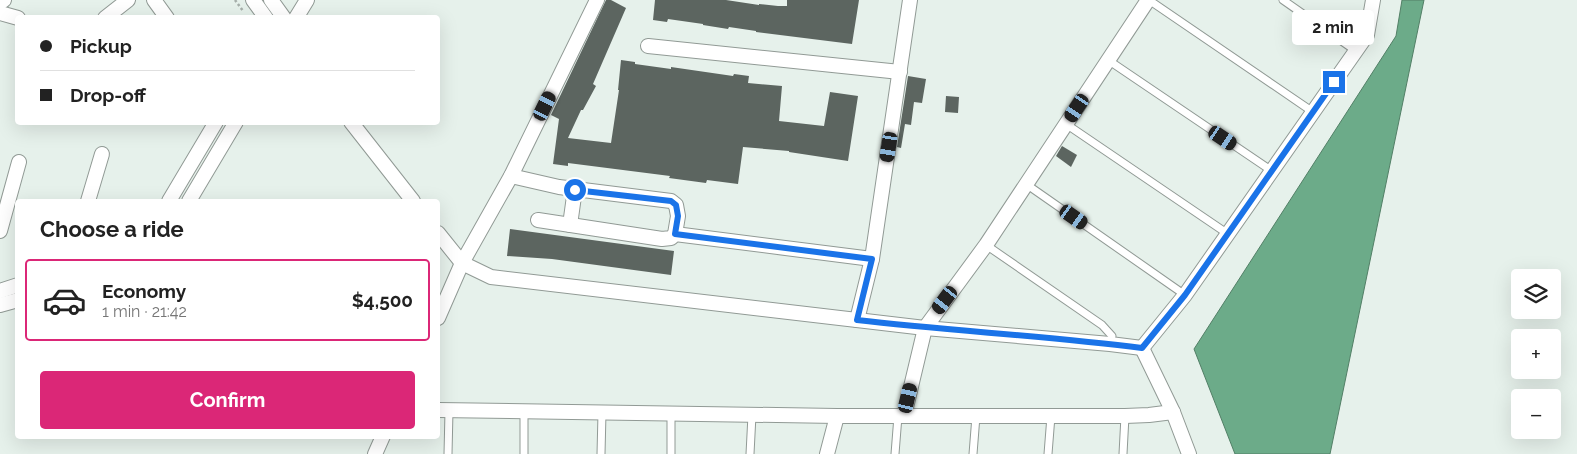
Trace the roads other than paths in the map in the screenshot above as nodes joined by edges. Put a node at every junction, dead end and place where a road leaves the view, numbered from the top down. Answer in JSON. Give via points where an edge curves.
{"nodes":[{"id":1,"x":4,"y":0,"type":"edge"},
{"id":2,"x":128,"y":0,"type":"edge"},
{"id":3,"x":154,"y":0,"type":"edge"},
{"id":4,"x":253,"y":0,"type":"edge"},
{"id":5,"x":271,"y":0,"type":"edge"},
{"id":6,"x":306,"y":0,"type":"edge"},
{"id":7,"x":597,"y":0,"type":"edge"},
{"id":8,"x":910,"y":0,"type":"edge"},
{"id":9,"x":1149,"y":0,"type":"edge"},
{"id":10,"x":1284,"y":0,"type":"edge"},
{"id":11,"x":1373,"y":0,"type":"edge"},
{"id":12,"x":0,"y":3,"type":"edge"},
{"id":13,"x":282,"y":12,"type":"edge"},
{"id":14,"x":0,"y":13,"type":"edge"},
{"id":15,"x":109,"y":15,"type":"edge"},
{"id":16,"x":165,"y":15,"type":"edge"},
{"id":17,"x":264,"y":15,"type":"edge"},
{"id":18,"x":298,"y":15,"type":"edge"},
{"id":19,"x":15,"y":17,"type":"edge"},
{"id":20,"x":648,"y":46,"type":"dead end"},
{"id":21,"x":1356,"y":51,"type":"junction"},
{"id":22,"x":1108,"y":60,"type":"junction"},
{"id":23,"x":900,"y":72,"type":"junction"},
{"id":24,"x":1313,"y":112,"type":"junction"},
{"id":25,"x":1066,"y":124,"type":"junction"},
{"id":26,"x":214,"y":125,"type":"edge"},
{"id":27,"x":234,"y":125,"type":"edge"},
{"id":28,"x":353,"y":125,"type":"edge"},
{"id":29,"x":102,"y":154,"type":"dead end"},
{"id":30,"x":19,"y":162,"type":"dead end"},
{"id":31,"x":1272,"y":171,"type":"junction"},
{"id":32,"x":511,"y":176,"type":"junction"},
{"id":33,"x":1026,"y":184,"type":"junction"},
{"id":34,"x":575,"y":190,"type":"junction"},
{"id":35,"x":89,"y":199,"type":"edge"},
{"id":36,"x":170,"y":199,"type":"edge"},
{"id":37,"x":190,"y":199,"type":"edge"},
{"id":38,"x":411,"y":199,"type":"edge"},
{"id":39,"x":538,"y":220,"type":"dead end"},
{"id":40,"x":570,"y":225,"type":"junction"},
{"id":41,"x":0,"y":230,"type":"edge"},
{"id":42,"x":675,"y":234,"type":"junction"},
{"id":43,"x":1228,"y":234,"type":"junction"},
{"id":44,"x":440,"y":236,"type":"edge"},
{"id":45,"x":986,"y":245,"type":"junction"},
{"id":46,"x":872,"y":259,"type":"junction"},
{"id":47,"x":462,"y":263,"type":"junction"},
{"id":48,"x":15,"y":286,"type":"edge"},
{"id":49,"x":0,"y":291,"type":"edge"},
{"id":50,"x":1185,"y":295,"type":"junction"},
{"id":51,"x":15,"y":301,"type":"edge"},
{"id":52,"x":0,"y":305,"type":"edge"},
{"id":53,"x":440,"y":313,"type":"edge"},
{"id":54,"x":857,"y":320,"type":"junction"},
{"id":55,"x":925,"y":328,"type":"junction"},
{"id":56,"x":1110,"y":344,"type":"junction"},
{"id":57,"x":1142,"y":348,"type":"junction"},
{"id":58,"x":443,"y":410,"type":"edge"},
{"id":59,"x":524,"y":412,"type":"junction"},
{"id":60,"x":1173,"y":412,"type":"junction"},
{"id":61,"x":602,"y":413,"type":"junction"},
{"id":62,"x":671,"y":414,"type":"junction"},
{"id":63,"x":752,"y":415,"type":"junction"},
{"id":64,"x":837,"y":416,"type":"junction"},
{"id":65,"x":901,"y":416,"type":"junction"},
{"id":66,"x":976,"y":416,"type":"junction"},
{"id":67,"x":1051,"y":416,"type":"junction"},
{"id":68,"x":1125,"y":416,"type":"junction"},
{"id":69,"x":382,"y":439,"type":"edge"},
{"id":70,"x":374,"y":454,"type":"edge"},
{"id":71,"x":448,"y":454,"type":"edge"},
{"id":72,"x":524,"y":454,"type":"edge"},
{"id":73,"x":601,"y":454,"type":"edge"},
{"id":74,"x":671,"y":454,"type":"edge"},
{"id":75,"x":750,"y":454,"type":"edge"},
{"id":76,"x":827,"y":454,"type":"edge"},
{"id":77,"x":895,"y":454,"type":"edge"},
{"id":78,"x":973,"y":454,"type":"edge"},
{"id":79,"x":1048,"y":454,"type":"edge"},
{"id":80,"x":1123,"y":454,"type":"edge"},
{"id":81,"x":1189,"y":454,"type":"edge"}],
"edges":[{"from":1,"to":12,"type":"street"},
{"from":2,"to":15,"type":"street"},
{"from":3,"to":16,"type":"street"},
{"from":4,"to":17,"type":"street"},
{"from":5,"to":13,"type":"street"},
{"from":6,"to":18,"type":"street"},
{"from":7,"to":32,"type":"street"},
{"from":8,"to":23,"type":"street"},
{"from":9,"to":22,"type":"street"},
{"from":9,"to":24,"type":"lane"},
{"from":10,"to":21,"type":"lane"},
{"from":11,"to":21,"type":"street","via":[[1367,35]]},
{"from":14,"to":19,"type":"street"},
{"from":20,"to":23,"type":"street"},
{"from":21,"to":24,"type":"street"},
{"from":22,"to":25,"type":"street"},
{"from":22,"to":31,"type":"lane"},
{"from":23,"to":46,"type":"street"},
{"from":24,"to":31,"type":"street"},
{"from":25,"to":33,"type":"street"},
{"from":25,"to":43,"type":"lane"},
{"from":26,"to":36,"type":"street"},
{"from":27,"to":37,"type":"street"},
{"from":28,"to":38,"type":"street"},
{"from":29,"to":35,"type":"street"},
{"from":30,"to":41,"type":"street"},
{"from":31,"to":43,"type":"street"},
{"from":32,"to":34,"type":"street"},
{"from":32,"to":47,"type":"street"},
{"from":33,"to":45,"type":"street"},
{"from":33,"to":50,"type":"lane"},
{"from":34,"to":40,"type":"street"},
{"from":34,"to":42,"type":"street","via":[[671,201],[676,205],[678,216]]},
{"from":39,"to":40,"type":"street"},
{"from":40,"to":42,"type":"street","via":[[662,239]]},
{"from":42,"to":46,"type":"street"},
{"from":43,"to":50,"type":"street"},
{"from":44,"to":47,"type":"street"},
{"from":45,"to":55,"type":"street"},
{"from":45,"to":56,"type":"lane","via":[[1102,324],[1112,336]]},
{"from":46,"to":54,"type":"street"},
{"from":47,"to":53,"type":"street"},
{"from":47,"to":54,"type":"street","via":[[491,277]]},
{"from":48,"to":49,"type":"street"},
{"from":50,"to":57,"type":"street"},
{"from":51,"to":52,"type":"street"},
{"from":54,"to":55,"type":"street"},
{"from":55,"to":56,"type":"street"},
{"from":55,"to":65,"type":"street"},
{"from":56,"to":57,"type":"street"},
{"from":57,"to":60,"type":"street"},
{"from":58,"to":59,"type":"street"},
{"from":58,"to":71,"type":"lane"},
{"from":59,"to":61,"type":"street"},
{"from":59,"to":72,"type":"lane"},
{"from":60,"to":68,"type":"street"},
{"from":60,"to":81,"type":"street"},
{"from":61,"to":62,"type":"street"},
{"from":61,"to":73,"type":"lane"},
{"from":62,"to":63,"type":"street"},
{"from":62,"to":74,"type":"lane"},
{"from":63,"to":64,"type":"street"},
{"from":63,"to":75,"type":"lane"},
{"from":64,"to":65,"type":"street"},
{"from":64,"to":76,"type":"street"},
{"from":65,"to":66,"type":"street"},
{"from":65,"to":77,"type":"lane"},
{"from":66,"to":67,"type":"street"},
{"from":66,"to":78,"type":"lane"},
{"from":67,"to":68,"type":"street"},
{"from":67,"to":79,"type":"lane"},
{"from":68,"to":80,"type":"lane"},
{"from":69,"to":70,"type":"street"}]}
